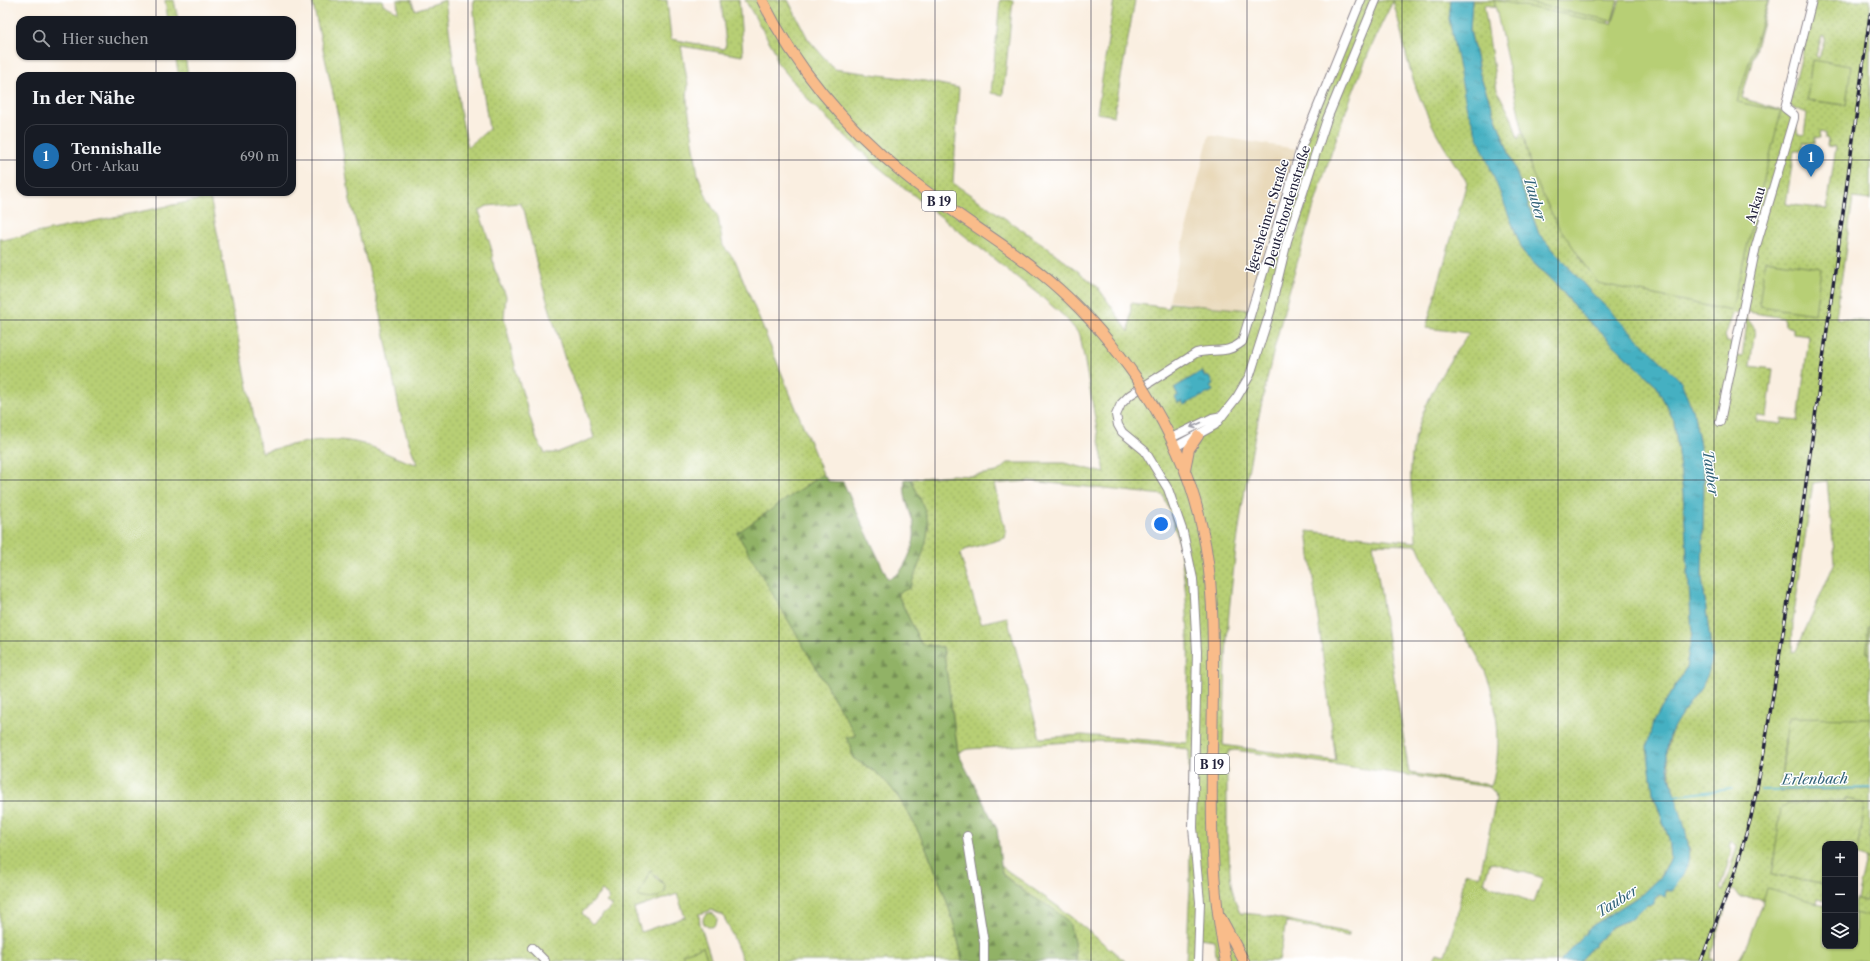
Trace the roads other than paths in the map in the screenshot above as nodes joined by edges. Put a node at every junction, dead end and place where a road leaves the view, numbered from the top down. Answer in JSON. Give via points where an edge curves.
{"nodes":[{"id":1,"x":762,"y":0,"type":"edge"},
{"id":2,"x":1361,"y":0,"type":"edge"},
{"id":3,"x":1376,"y":0,"type":"edge"},
{"id":4,"x":1812,"y":0,"type":"edge"},
{"id":5,"x":1222,"y":416,"type":"junction"},
{"id":6,"x":1720,"y":422,"type":"dead end"},
{"id":7,"x":1198,"y":436,"type":"junction"},
{"id":8,"x":1171,"y":438,"type":"junction"},
{"id":9,"x":1175,"y":447,"type":"junction"},
{"id":10,"x":1185,"y":469,"type":"junction"},
{"id":11,"x":967,"y":836,"type":"dead end"},
{"id":12,"x":1217,"y":910,"type":"junction"},
{"id":13,"x":532,"y":948,"type":"dead end"},
{"id":14,"x":544,"y":961,"type":"edge"},
{"id":15,"x":984,"y":961,"type":"edge"},
{"id":16,"x":1198,"y":961,"type":"edge"},
{"id":17,"x":1226,"y":961,"type":"edge"},
{"id":18,"x":1244,"y":961,"type":"edge"}],
"edges":[{"from":1,"to":8,"type":"main road","number":"B 19","bridge":true,"via":[[797,59],[838,112],[860,135],[916,184],[1058,288],[1086,314],[1138,380]]},
{"from":2,"to":16,"type":"street","name":"Igersheimer Straße","via":[[1300,148],[1242,342],[1235,348],[1224,351],[1196,353],[1130,395],[1121,404],[1116,415],[1122,432],[1145,451],[1168,490],[1183,532],[1192,579],[1197,652],[1193,828],[1200,902]]},
{"from":3,"to":5,"type":"street","name":"Deutschordenstraße","via":[[1327,119],[1286,247],[1255,363],[1245,386]]},
{"from":4,"to":6,"type":"street","name":"Arkau","via":[[1785,108],[1794,115],[1794,118],[1756,246]]},
{"from":5,"to":7,"type":"street","name":"Deutschordenstraße","via":[[1215,425]]},
{"from":5,"to":8,"type":"street","one_way":true,"via":[[1212,418]]},
{"from":7,"to":9,"type":"street","name":"Deutschordenstraße"},
{"from":7,"to":10,"type":"main road","via":[[1189,449]]},
{"from":8,"to":9,"type":"main road","number":"B 19"},
{"from":9,"to":10,"type":"main road","number":"B 19"},
{"from":10,"to":12,"type":"main road","number":"B 19","via":[[1202,528],[1211,592],[1212,822]]},
{"from":11,"to":15,"type":"street","via":[[984,942]]},
{"from":12,"to":17,"type":"main road","number":"B 19"},
{"from":12,"to":18,"type":"main road"},
{"from":13,"to":14,"type":"street"}]}
